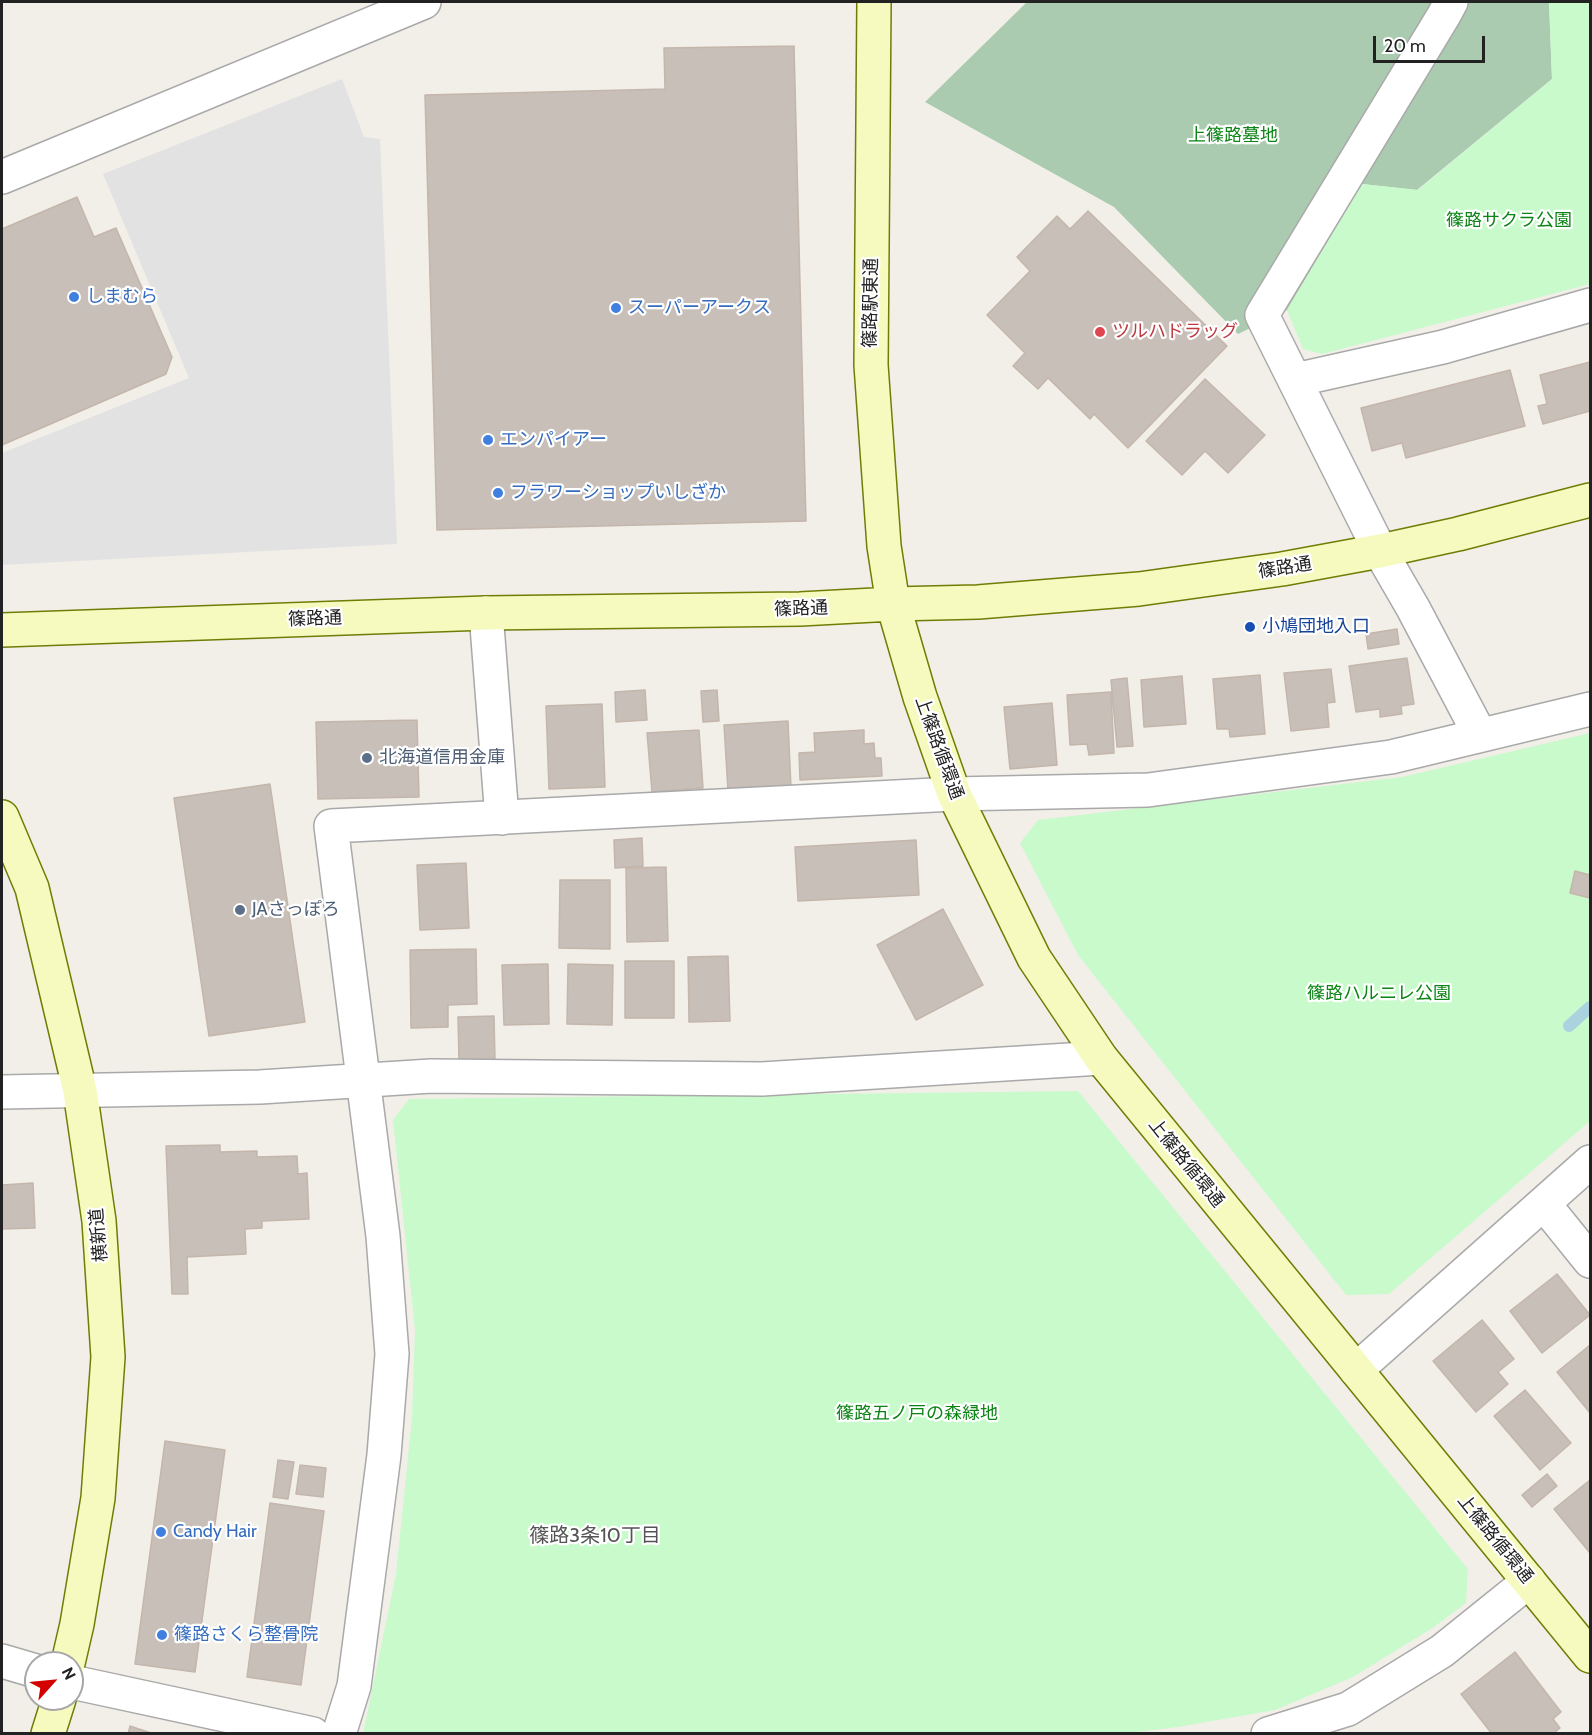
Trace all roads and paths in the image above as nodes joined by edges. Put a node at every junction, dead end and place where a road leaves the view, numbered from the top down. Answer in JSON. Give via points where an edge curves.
{"nodes":[{"id":1,"x":424,"y":2,"type":"edge"},
{"id":2,"x":874,"y":2,"type":"edge"},
{"id":3,"x":1451,"y":2,"type":"edge"},
{"id":4,"x":2,"y":177,"type":"edge"},
{"id":5,"x":1590,"y":306,"type":"edge"},
{"id":6,"x":1295,"y":380,"type":"junction"},
{"id":7,"x":1590,"y":500,"type":"edge"},
{"id":8,"x":1380,"y":551,"type":"junction"},
{"id":9,"x":893,"y":604,"type":"junction"},
{"id":10,"x":486,"y":613,"type":"junction"},
{"id":11,"x":2,"y":630,"type":"edge"},
{"id":12,"x":1590,"y":710,"type":"edge"},
{"id":13,"x":1480,"y":735,"type":"junction"},
{"id":14,"x":954,"y":794,"type":"junction"},
{"id":15,"x":2,"y":817,"type":"edge"},
{"id":16,"x":502,"y":818,"type":"junction"},
{"id":17,"x":1101,"y":1058,"type":"junction"},
{"id":18,"x":363,"y":1080,"type":"junction"},
{"id":19,"x":80,"y":1091,"type":"junction"},
{"id":20,"x":2,"y":1092,"type":"edge"},
{"id":21,"x":1590,"y":1162,"type":"edge"},
{"id":22,"x":1544,"y":1204,"type":"junction"},
{"id":23,"x":1590,"y":1261,"type":"edge"},
{"id":24,"x":1356,"y":1370,"type":"junction"},
{"id":25,"x":1529,"y":1581,"type":"junction"},
{"id":26,"x":71,"y":1651,"type":"edge"},
{"id":27,"x":1590,"y":1656,"type":"edge"},
{"id":28,"x":2,"y":1661,"type":"edge"},
{"id":29,"x":24,"y":1667,"type":"edge"},
{"id":30,"x":84,"y":1685,"type":"edge"},
{"id":31,"x":55,"y":1711,"type":"edge"},
{"id":32,"x":48,"y":1734,"type":"edge"},
{"id":33,"x":312,"y":1734,"type":"edge"},
{"id":34,"x":339,"y":1734,"type":"edge"},
{"id":35,"x":1268,"y":1734,"type":"edge"}],
"edges":[{"from":1,"to":4,"type":"street"},
{"from":2,"to":9,"type":"street","name":"篠路駅東通","via":[[871,365],[884,546]]},
{"from":3,"to":6,"type":"street","via":[[1262,315]]},
{"from":5,"to":6,"type":"street","via":[[1443,347]]},
{"from":6,"to":8,"type":"street"},
{"from":7,"to":8,"type":"street","name":"篠路通"},
{"from":8,"to":9,"type":"street","name":"篠路通","via":[[1140,589],[978,602]]},
{"from":8,"to":13,"type":"street"},
{"from":9,"to":10,"type":"street","name":"篠路通"},
{"from":9,"to":14,"type":"street","name":"上篠路循環通"},
{"from":10,"to":11,"type":"street","name":"篠路通"},
{"from":10,"to":16,"type":"street"},
{"from":12,"to":13,"type":"street"},
{"from":13,"to":14,"type":"street","via":[[1391,757],[1148,790]]},
{"from":14,"to":16,"type":"street"},
{"from":14,"to":17,"type":"street","name":"上篠路循環通","via":[[1034,958]]},
{"from":15,"to":19,"type":"street","name":"横新道","via":[[32,888]]},
{"from":16,"to":18,"type":"street","via":[[331,826]]},
{"from":17,"to":18,"type":"street","via":[[762,1078],[431,1076]]},
{"from":17,"to":24,"type":"street","name":"上篠路循環通"},
{"from":18,"to":19,"type":"street"},
{"from":18,"to":34,"type":"street","via":[[383,1236],[392,1354],[384,1455],[354,1686]]},
{"from":19,"to":20,"type":"street"},
{"from":19,"to":26,"type":"street","name":"横新道","via":[[99,1221],[108,1357],[98,1498]]},
{"from":21,"to":22,"type":"street"},
{"from":22,"to":23,"type":"street"},
{"from":22,"to":24,"type":"street"},
{"from":24,"to":25,"type":"street","name":"上篠路循環通"},
{"from":25,"to":27,"type":"street","name":"上篠路循環通"},
{"from":25,"to":35,"type":"street","via":[[1442,1651],[1348,1709]]},
{"from":28,"to":29,"type":"street"},
{"from":30,"to":33,"type":"street"},
{"from":31,"to":32,"type":"street"}]}
